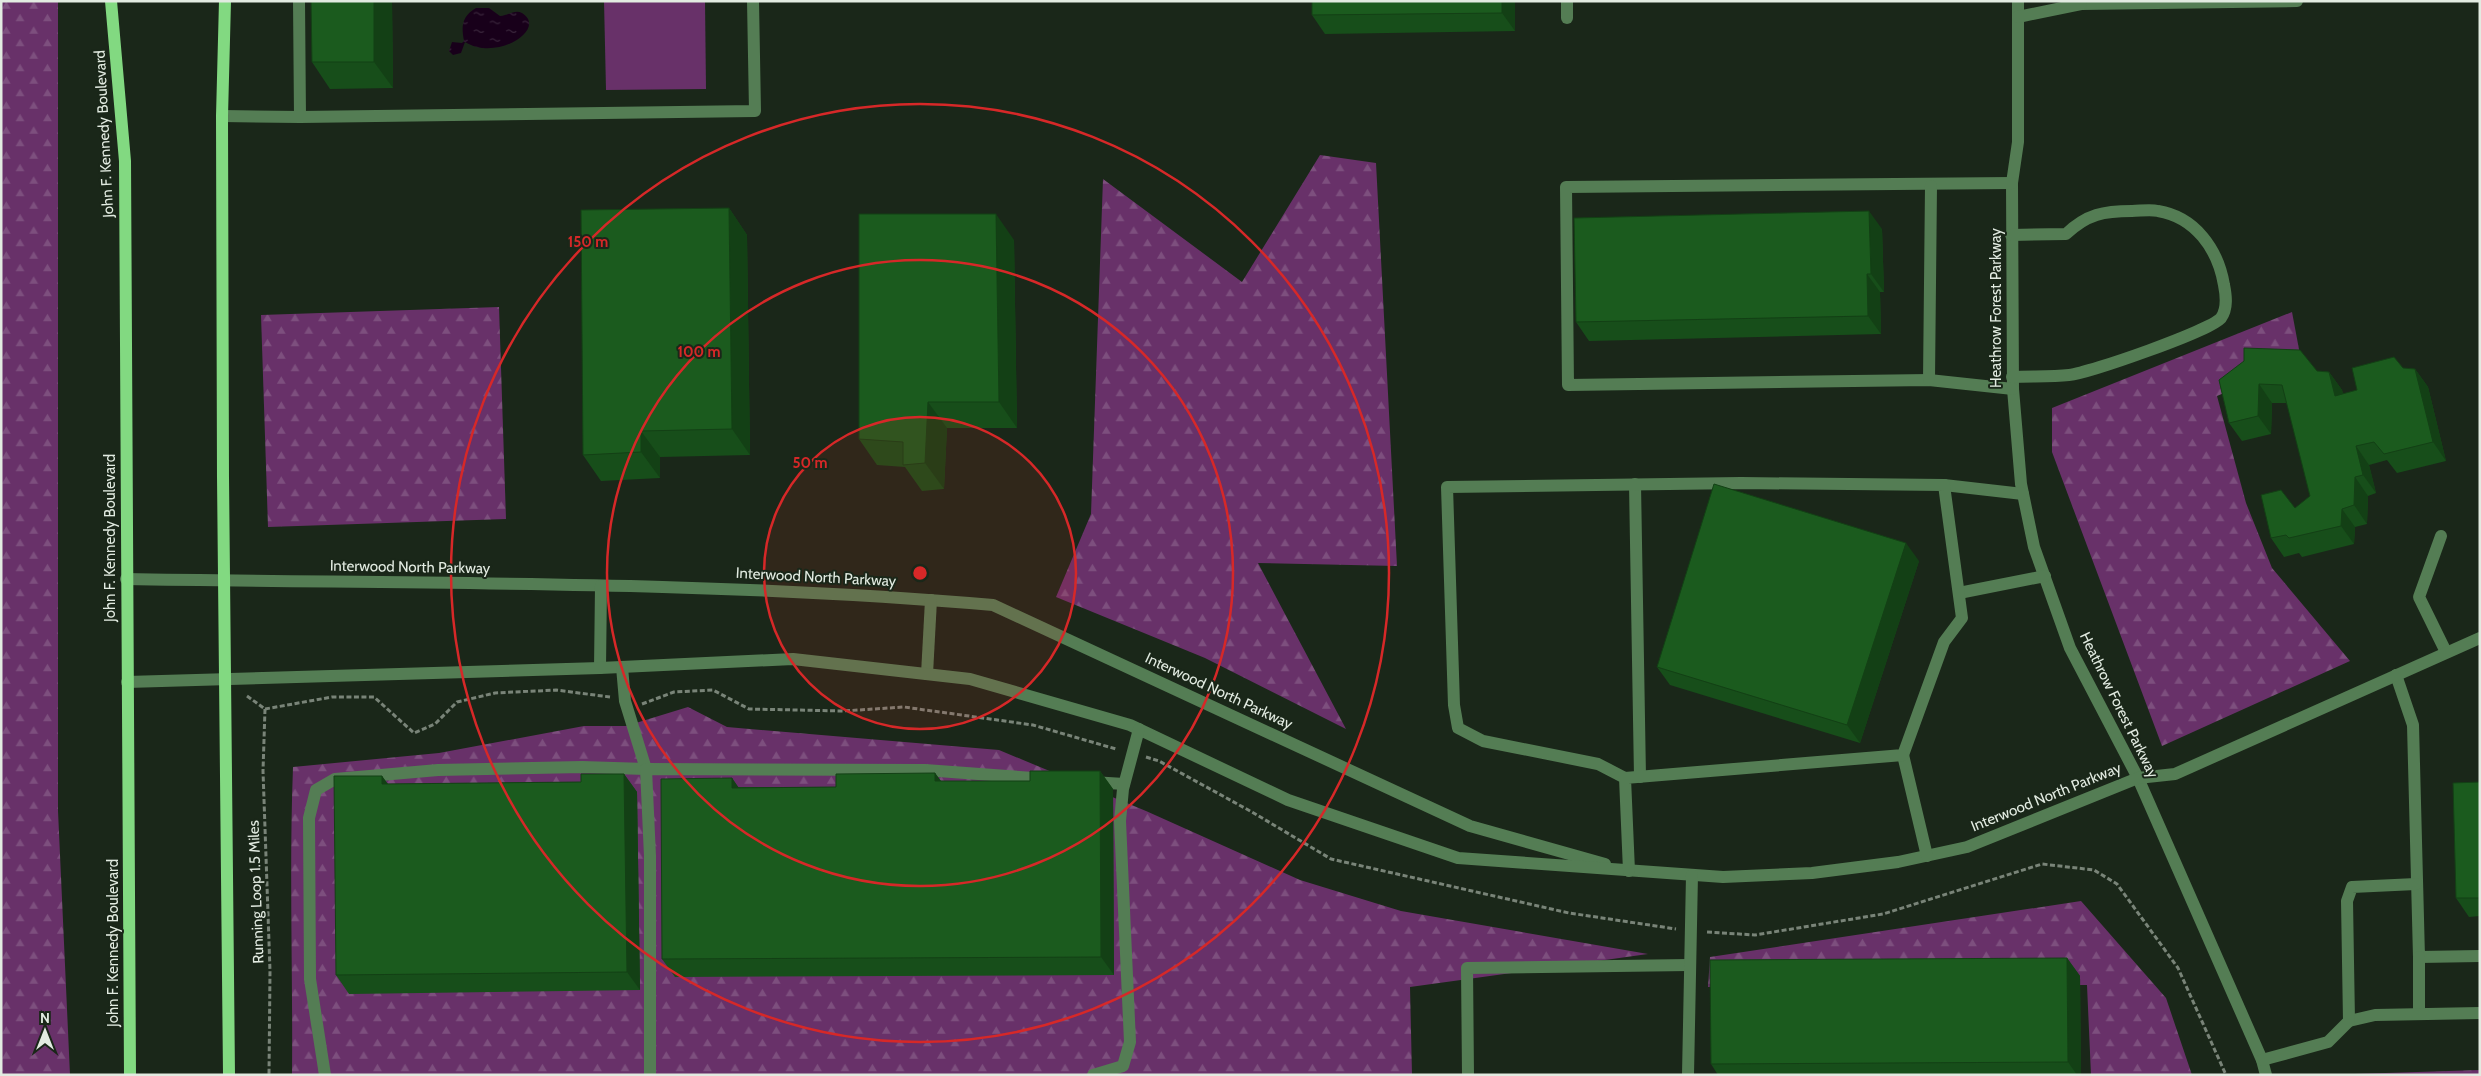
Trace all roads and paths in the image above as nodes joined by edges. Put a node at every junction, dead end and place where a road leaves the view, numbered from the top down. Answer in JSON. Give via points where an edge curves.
{"nodes":[{"id":1,"x":111,"y":1,"type":"edge"},
{"id":2,"x":225,"y":1,"type":"edge"},
{"id":3,"x":299,"y":1,"type":"edge"},
{"id":4,"x":753,"y":1,"type":"edge"},
{"id":5,"x":1567,"y":1,"type":"edge"},
{"id":6,"x":2018,"y":1,"type":"edge"},
{"id":7,"x":2297,"y":1,"type":"edge"},
{"id":8,"x":2081,"y":3,"type":"edge"},
{"id":9,"x":2018,"y":17,"type":"junction"},
{"id":10,"x":1567,"y":18,"type":"dead end"},
{"id":11,"x":222,"y":116,"type":"junction"},
{"id":12,"x":300,"y":117,"type":"junction"},
{"id":13,"x":2012,"y":183,"type":"junction"},
{"id":14,"x":1931,"y":186,"type":"junction"},
{"id":15,"x":2011,"y":235,"type":"junction"},
{"id":16,"x":1929,"y":380,"type":"junction"},
{"id":17,"x":2012,"y":383,"type":"junction"},
{"id":18,"x":1635,"y":484,"type":"junction"},
{"id":19,"x":1944,"y":485,"type":"junction"},
{"id":20,"x":2023,"y":494,"type":"junction"},
{"id":21,"x":2442,"y":536,"type":"dead end"},
{"id":22,"x":2045,"y":576,"type":"junction"},
{"id":23,"x":126,"y":579,"type":"junction"},
{"id":24,"x":225,"y":580,"type":"junction"},
{"id":25,"x":601,"y":586,"type":"junction"},
{"id":26,"x":1959,"y":593,"type":"junction"},
{"id":27,"x":931,"y":600,"type":"junction"},
{"id":28,"x":2480,"y":638,"type":"edge"},
{"id":29,"x":2446,"y":652,"type":"junction"},
{"id":30,"x":622,"y":667,"type":"junction"},
{"id":31,"x":600,"y":668,"type":"junction"},
{"id":32,"x":927,"y":674,"type":"junction"},
{"id":33,"x":2396,"y":675,"type":"junction"},
{"id":34,"x":226,"y":680,"type":"junction"},
{"id":35,"x":127,"y":682,"type":"junction"},
{"id":36,"x":265,"y":709,"type":"dead end"},
{"id":37,"x":1139,"y":729,"type":"junction"},
{"id":38,"x":1903,"y":755,"type":"junction"},
{"id":39,"x":646,"y":769,"type":"junction"},
{"id":40,"x":1640,"y":776,"type":"junction"},
{"id":41,"x":1625,"y":778,"type":"junction"},
{"id":42,"x":2138,"y":778,"type":"junction"},
{"id":43,"x":1055,"y":780,"type":"edge"},
{"id":44,"x":1075,"y":781,"type":"edge"},
{"id":45,"x":1124,"y":784,"type":"junction"},
{"id":46,"x":1927,"y":856,"type":"junction"},
{"id":47,"x":1629,"y":871,"type":"junction"},
{"id":48,"x":1692,"y":875,"type":"junction"},
{"id":49,"x":2416,"y":884,"type":"junction"},
{"id":50,"x":2480,"y":956,"type":"edge"},
{"id":51,"x":2418,"y":957,"type":"junction"},
{"id":52,"x":1689,"y":965,"type":"junction"},
{"id":53,"x":2480,"y":1012,"type":"edge"},
{"id":54,"x":2418,"y":1014,"type":"junction"},
{"id":55,"x":2349,"y":1020,"type":"junction"},
{"id":56,"x":2262,"y":1060,"type":"junction"},
{"id":57,"x":130,"y":1075,"type":"edge"},
{"id":58,"x":230,"y":1075,"type":"edge"},
{"id":59,"x":269,"y":1075,"type":"edge"},
{"id":60,"x":325,"y":1075,"type":"edge"},
{"id":61,"x":650,"y":1075,"type":"edge"},
{"id":62,"x":1093,"y":1075,"type":"edge"},
{"id":63,"x":1468,"y":1075,"type":"edge"},
{"id":64,"x":1688,"y":1075,"type":"edge"},
{"id":65,"x":2266,"y":1075,"type":"edge"}],
"edges":[{"from":1,"to":23,"type":"main road","name":"John F. Kennedy Boulevard","via":[[125,162]]},
{"from":2,"to":11,"type":"main road"},
{"from":3,"to":12,"type":"street"},
{"from":4,"to":12,"type":"street","via":[[755,110]]},
{"from":5,"to":10,"type":"street"},
{"from":6,"to":9,"type":"street","name":"Heathrow Forest Parkway"},
{"from":7,"to":8,"type":"street"},
{"from":8,"to":9,"type":"street"},
{"from":9,"to":13,"type":"street","name":"Heathrow Forest Parkway","via":[[2018,142]]},
{"from":11,"to":12,"type":"street"},
{"from":11,"to":24,"type":"main road"},
{"from":13,"to":14,"type":"street"},
{"from":13,"to":15,"type":"street","name":"Heathrow Forest Parkway"},
{"from":14,"to":16,"type":"street"},
{"from":14,"to":16,"type":"street","via":[[1566,188],[1568,385]]},
{"from":15,"to":17,"type":"street","name":"Heathrow Forest Parkway"},
{"from":15,"to":17,"type":"street","via":[[2066,234],[2078,223],[2106,211],[2158,211],[2181,218],[2200,232],[2215,256],[2227,302],[2222,317],[2211,326],[2141,353],[2071,375]]},
{"from":16,"to":17,"type":"street"},
{"from":17,"to":20,"type":"street","name":"Heathrow Forest Parkway"},
{"from":18,"to":19,"type":"street"},
{"from":18,"to":40,"type":"street"},
{"from":18,"to":41,"type":"street","via":[[1447,487],[1454,705],[1458,728],[1483,741],[1598,764]]},
{"from":19,"to":20,"type":"street"},
{"from":19,"to":26,"type":"street"},
{"from":20,"to":22,"type":"street","name":"Heathrow Forest Parkway","via":[[2034,547]]},
{"from":21,"to":29,"type":"street","via":[[2419,597]]},
{"from":22,"to":26,"type":"street"},
{"from":22,"to":42,"type":"street","name":"Heathrow Forest Parkway","via":[[2070,648]]},
{"from":23,"to":24,"type":"street","name":"Interwood North Parkway"},
{"from":23,"to":35,"type":"main road","name":"John F. Kennedy Boulevard"},
{"from":24,"to":25,"type":"street","name":"Interwood North Parkway"},
{"from":24,"to":34,"type":"main road"},
{"from":25,"to":27,"type":"street","name":"Interwood North Parkway"},
{"from":25,"to":31,"type":"street"},
{"from":26,"to":38,"type":"street","via":[[1962,618],[1944,642]]},
{"from":27,"to":32,"type":"street"},
{"from":27,"to":47,"type":"street","name":"Interwood North Parkway","via":[[993,605],[1470,826]]},
{"from":28,"to":29,"type":"street","name":"Interwood North Parkway"},
{"from":29,"to":33,"type":"street","name":"Interwood North Parkway"},
{"from":30,"to":31,"type":"street","name":"Interwood North Parkway"},
{"from":30,"to":32,"type":"street","name":"Interwood North Parkway","via":[[793,659]]},
{"from":30,"to":39,"type":"street","via":[[624,701]]},
{"from":31,"to":34,"type":"street","name":"Interwood North Parkway"},
{"from":32,"to":37,"type":"street","name":"Interwood North Parkway","via":[[970,679]]},
{"from":33,"to":42,"type":"street","name":"Interwood North Parkway","via":[[2175,774]]},
{"from":33,"to":49,"type":"street","via":[[2413,725]]},
{"from":34,"to":35,"type":"street","name":"Interwood North Parkway"},
{"from":34,"to":58,"type":"main road"},
{"from":35,"to":57,"type":"main road","name":"John F. Kennedy Boulevard"},
{"from":36,"to":59,"type":"path","name":"Running Loop 1.5 Miles","via":[[263,771],[270,971]]},
{"from":37,"to":45,"type":"street"},
{"from":37,"to":47,"type":"street","name":"Interwood North Parkway","via":[[1288,800],[1458,858]]},
{"from":38,"to":40,"type":"street"},
{"from":38,"to":46,"type":"street"},
{"from":39,"to":43,"type":"street","via":[[925,770]]},
{"from":39,"to":60,"type":"street","via":[[582,766],[438,770],[335,779],[316,790],[309,818],[310,979]]},
{"from":39,"to":61,"type":"street","via":[[650,856]]},
{"from":40,"to":41,"type":"street"},
{"from":41,"to":47,"type":"street"},
{"from":42,"to":46,"type":"street","name":"Interwood North Parkway","via":[[1967,847]]},
{"from":42,"to":56,"type":"street","name":"Heathrow Forest Parkway"},
{"from":44,"to":45,"type":"street"},
{"from":45,"to":62,"type":"street","via":[[1120,875],[1130,1042],[1123,1066]]},
{"from":46,"to":48,"type":"street","name":"Interwood North Parkway","via":[[1812,873],[1723,877]]},
{"from":47,"to":48,"type":"street","name":"Interwood North Parkway"},
{"from":48,"to":52,"type":"street"},
{"from":49,"to":51,"type":"street"},
{"from":49,"to":55,"type":"street","via":[[2352,887],[2347,901]]},
{"from":50,"to":51,"type":"street"},
{"from":51,"to":54,"type":"street"},
{"from":52,"to":63,"type":"street","via":[[1467,968]]},
{"from":52,"to":64,"type":"street"},
{"from":53,"to":54,"type":"street"},
{"from":54,"to":55,"type":"street","via":[[2375,1015]]},
{"from":55,"to":56,"type":"street","via":[[2328,1042]]},
{"from":56,"to":65,"type":"street","name":"Heathrow Forest Parkway"}]}
